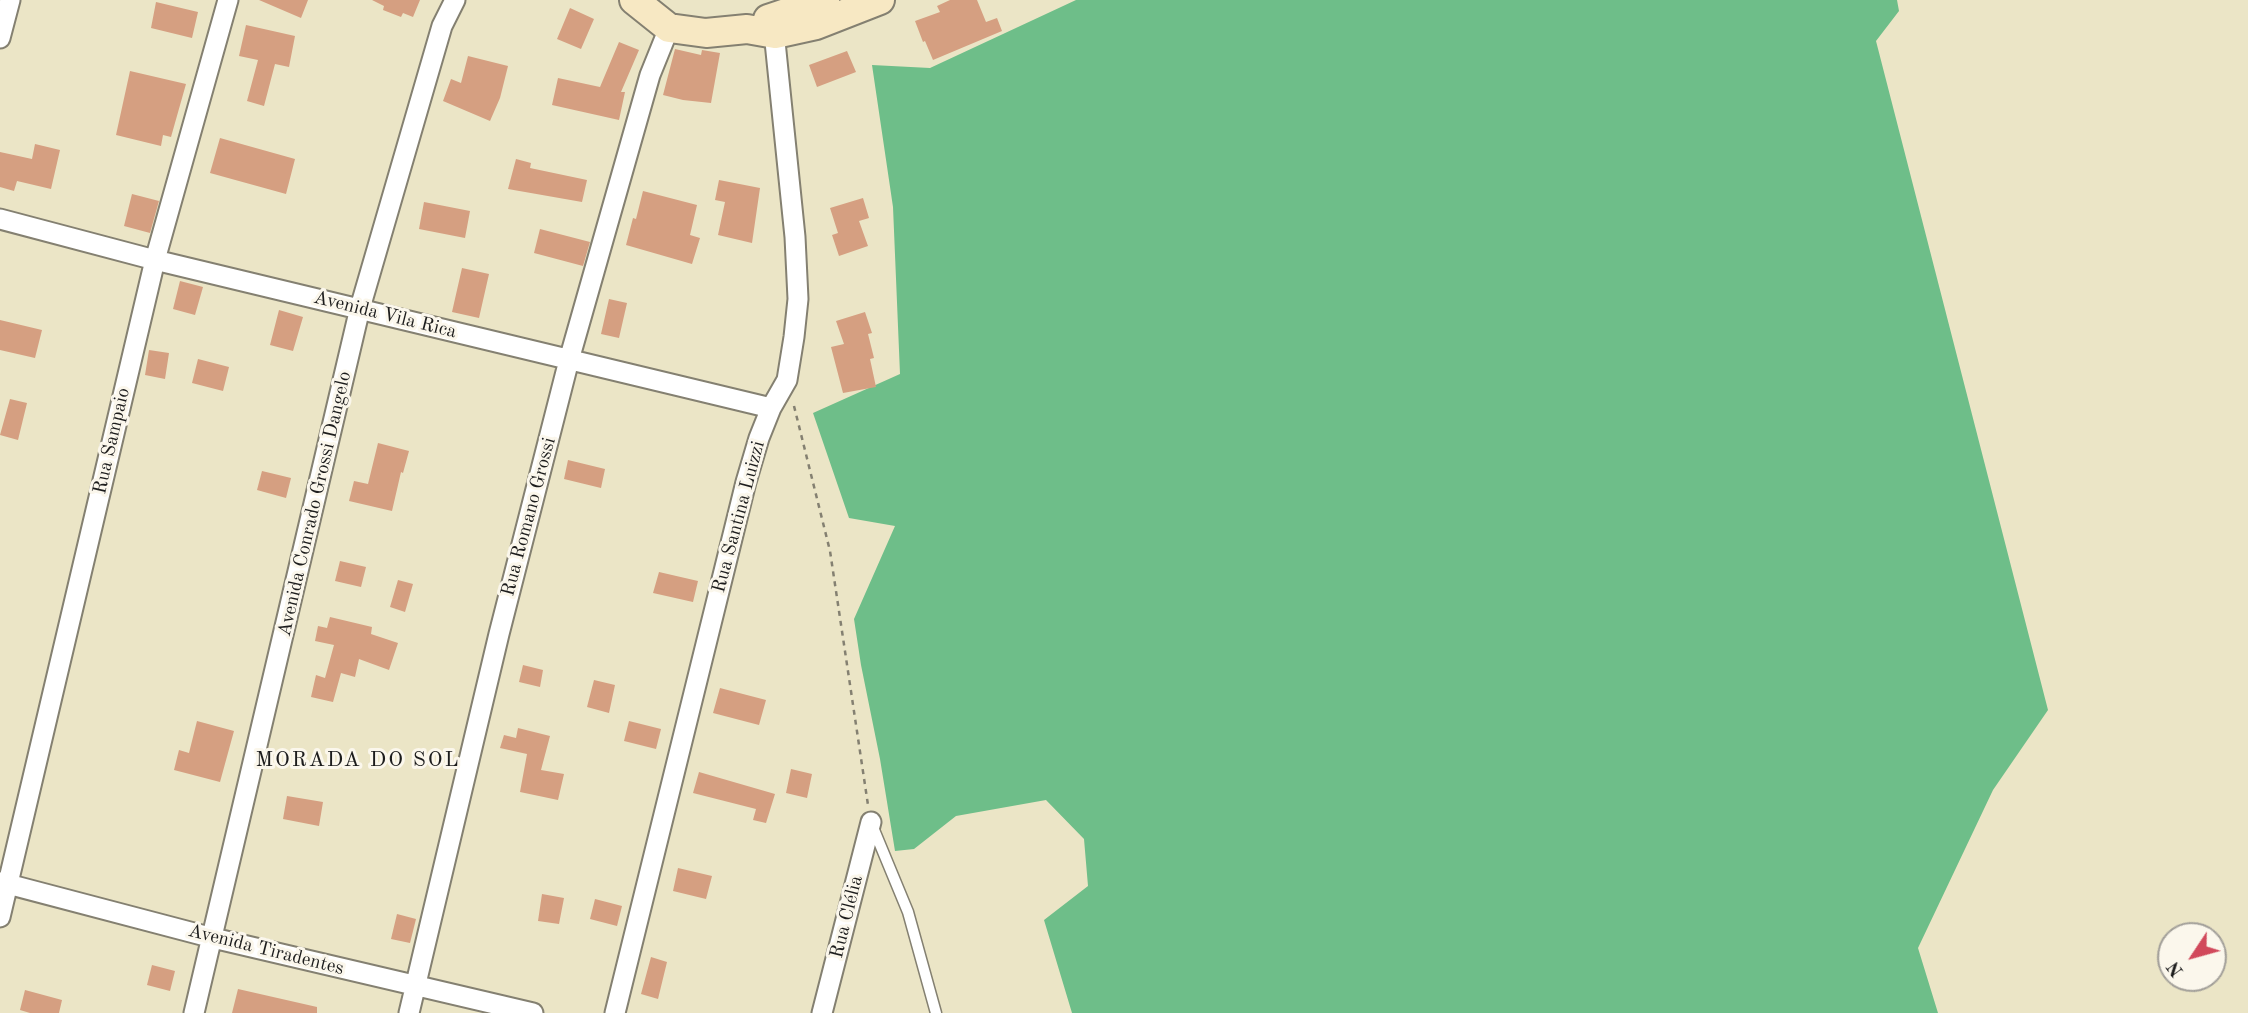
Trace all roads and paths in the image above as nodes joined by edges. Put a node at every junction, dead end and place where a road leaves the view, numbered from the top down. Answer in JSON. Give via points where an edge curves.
{"nodes":[{"id":1,"x":10,"y":0,"type":"edge"},
{"id":2,"x":228,"y":0,"type":"edge"},
{"id":3,"x":454,"y":0,"type":"edge"},
{"id":4,"x":634,"y":0,"type":"edge"},
{"id":5,"x":825,"y":0,"type":"edge"},
{"id":6,"x":880,"y":0,"type":"edge"},
{"id":7,"x":774,"y":25,"type":"junction"},
{"id":8,"x":669,"y":27,"type":"junction"},
{"id":9,"x":0,"y":38,"type":"edge"},
{"id":10,"x":0,"y":219,"type":"edge"},
{"id":11,"x":155,"y":260,"type":"junction"},
{"id":12,"x":360,"y":308,"type":"junction"},
{"id":13,"x":569,"y":360,"type":"junction"},
{"id":14,"x":787,"y":380,"type":"junction"},
{"id":15,"x":771,"y":408,"type":"junction"},
{"id":16,"x":871,"y":822,"type":"junction"},
{"id":17,"x":4,"y":883,"type":"edge"},
{"id":18,"x":0,"y":917,"type":"edge"},
{"id":19,"x":213,"y":937,"type":"junction"},
{"id":20,"x":416,"y":985,"type":"junction"},
{"id":21,"x":194,"y":1013,"type":"edge"},
{"id":22,"x":409,"y":1013,"type":"edge"},
{"id":23,"x":533,"y":1013,"type":"edge"},
{"id":24,"x":615,"y":1013,"type":"edge"},
{"id":25,"x":822,"y":1013,"type":"edge"},
{"id":26,"x":936,"y":1013,"type":"edge"}],
"edges":[{"from":1,"to":9,"type":"street"},
{"from":2,"to":11,"type":"street","name":"Rua Sampaio"},
{"from":3,"to":12,"type":"street","name":"Avenida Conrado Grossi Dangelo","via":[[442,26]]},
{"from":4,"to":8,"type":"street"},
{"from":5,"to":7,"type":"street"},
{"from":6,"to":7,"type":"street","via":[[816,25]]},
{"from":7,"to":8,"type":"street","via":[[706,33]]},
{"from":7,"to":14,"type":"street","name":"Rua Santina Luizzi","via":[[798,299]]},
{"from":8,"to":13,"type":"street","name":"Rua Romano Grossi","via":[[650,75]]},
{"from":10,"to":11,"type":"street","name":"Avenida Vila Rica"},
{"from":11,"to":12,"type":"street","name":"Avenida Vila Rica"},
{"from":11,"to":17,"type":"street","name":"Rua Sampaio"},
{"from":12,"to":13,"type":"street","name":"Avenida Vila Rica"},
{"from":12,"to":19,"type":"street","name":"Avenida Conrado Grossi Dangelo"},
{"from":13,"to":15,"type":"street","name":"Avenida Vila Rica"},
{"from":13,"to":20,"type":"street","name":"Rua Romano Grossi"},
{"from":14,"to":15,"type":"street","name":"Rua Santina Luizzi"},
{"from":14,"to":16,"type":"path","via":[[830,551]]},
{"from":15,"to":24,"type":"street","name":"Rua Santina Luizzi","via":[[746,482]]},
{"from":16,"to":25,"type":"street","name":"Rua Clélia"},
{"from":16,"to":26,"type":"lane","via":[[908,912]]},
{"from":17,"to":18,"type":"street","name":"Rua Sampaio"},
{"from":17,"to":19,"type":"street","name":"Avenida Tiradentes"},
{"from":19,"to":20,"type":"street","name":"Avenida Tiradentes"},
{"from":19,"to":21,"type":"street","name":"Avenida Conrado Grossi Dangelo"},
{"from":20,"to":22,"type":"street","name":"Rua Romano Grossi"},
{"from":20,"to":23,"type":"street","name":"Avenida Tiradentes"}]}
